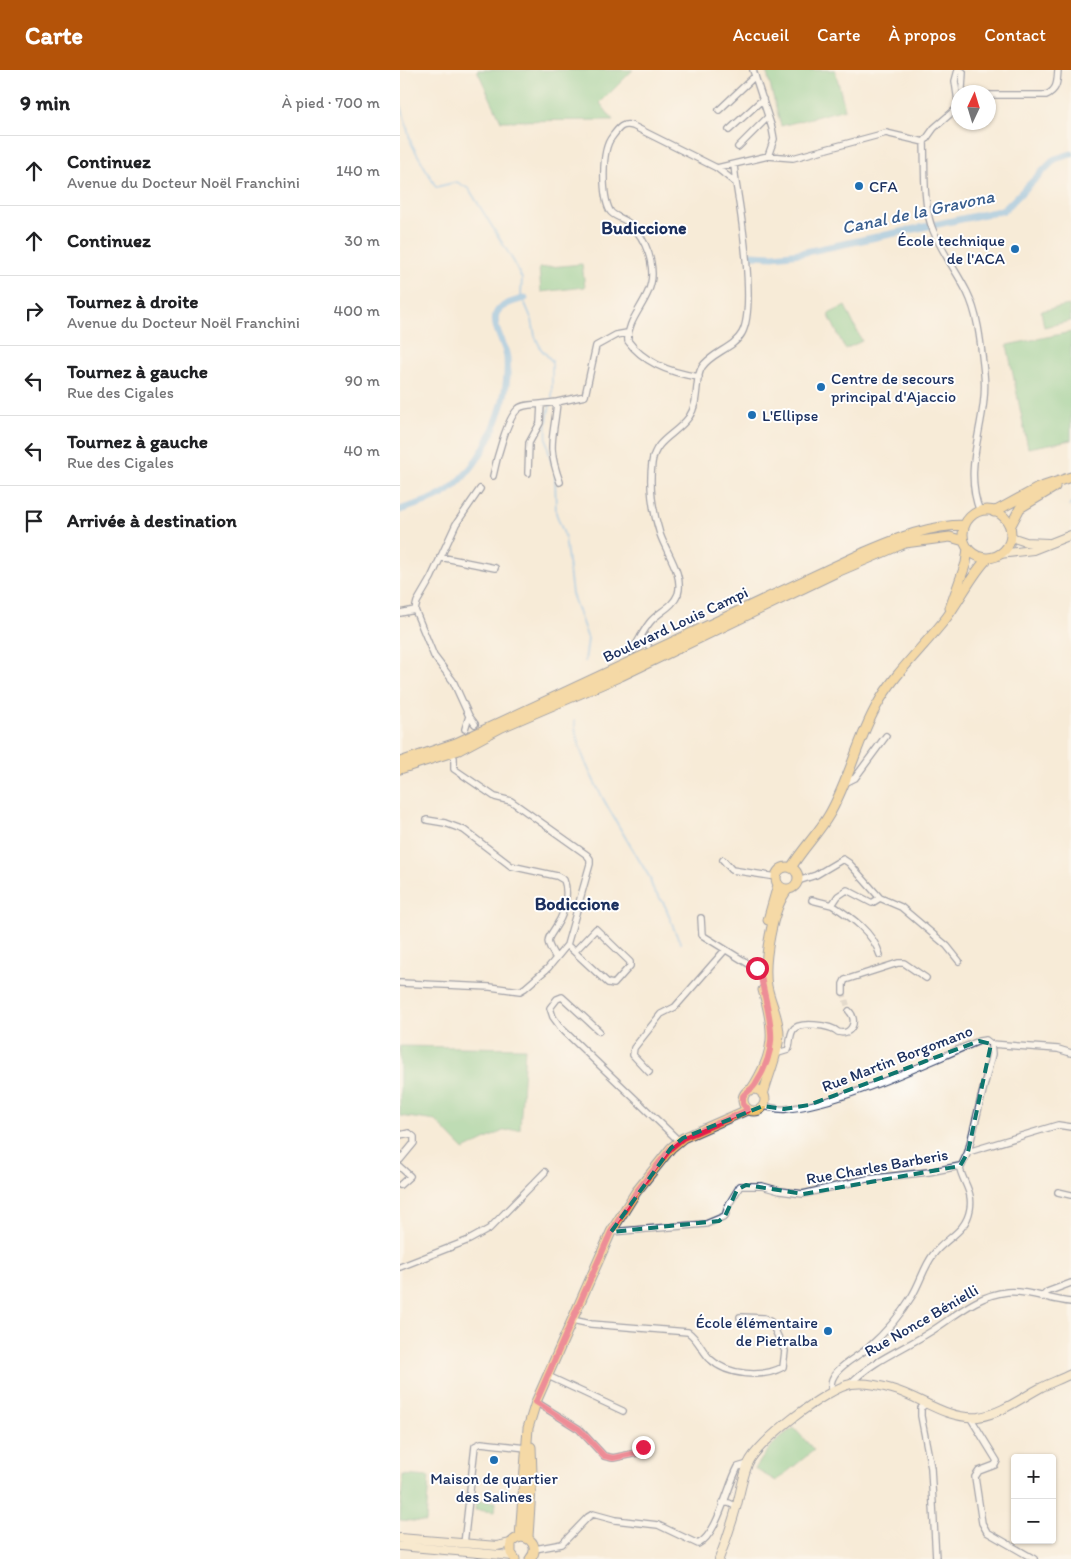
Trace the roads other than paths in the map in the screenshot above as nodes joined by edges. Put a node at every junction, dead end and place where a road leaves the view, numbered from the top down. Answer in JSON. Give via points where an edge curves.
{"nodes":[{"id":1,"x":959,"y":70,"type":"edge"},
{"id":2,"x":1058,"y":70,"type":"edge"},
{"id":3,"x":754,"y":73,"type":"edge"},
{"id":4,"x":962,"y":85,"type":"edge"},
{"id":5,"x":996,"y":94,"type":"edge"},
{"id":6,"x":763,"y":99,"type":"junction"},
{"id":7,"x":719,"y":110,"type":"dead end"},
{"id":8,"x":768,"y":117,"type":"junction"},
{"id":9,"x":729,"y":130,"type":"dead end"},
{"id":10,"x":924,"y":142,"type":"junction"},
{"id":11,"x":738,"y":147,"type":"dead end"},
{"id":12,"x":768,"y":156,"type":"junction"},
{"id":13,"x":734,"y":165,"type":"junction"},
{"id":14,"x":717,"y":168,"type":"junction"},
{"id":15,"x":736,"y":183,"type":"junction"},
{"id":16,"x":627,"y":333,"type":"junction"},
{"id":17,"x":699,"y":377,"type":"junction"},
{"id":18,"x":558,"y":402,"type":"junction"},
{"id":19,"x":541,"y":404,"type":"junction"},
{"id":20,"x":528,"y":473,"type":"dead end"},
{"id":21,"x":492,"y":476,"type":"dead end"},
{"id":22,"x":1071,"y":478,"type":"edge"},
{"id":23,"x":560,"y":482,"type":"dead end"},
{"id":24,"x":480,"y":490,"type":"dead end"},
{"id":25,"x":980,"y":512,"type":"junction"},
{"id":26,"x":994,"y":512,"type":"junction"},
{"id":27,"x":965,"y":525,"type":"junction"},
{"id":28,"x":1010,"y":532,"type":"junction"},
{"id":29,"x":1071,"y":535,"type":"edge"},
{"id":30,"x":1052,"y":543,"type":"junction"},
{"id":31,"x":966,"y":545,"type":"junction"},
{"id":32,"x":1000,"y":554,"type":"junction"},
{"id":33,"x":440,"y":557,"type":"junction"},
{"id":34,"x":988,"y":558,"type":"junction"},
{"id":35,"x":494,"y":568,"type":"dead end"},
{"id":36,"x":415,"y":610,"type":"junction"},
{"id":37,"x":400,"y":614,"type":"edge"},
{"id":38,"x":946,"y":618,"type":"junction"},
{"id":39,"x":642,"y":636,"type":"junction"},
{"id":40,"x":648,"y":645,"type":"dead end"},
{"id":41,"x":631,"y":652,"type":"dead end"},
{"id":42,"x":468,"y":716,"type":"junction"},
{"id":43,"x":475,"y":724,"type":"dead end"},
{"id":44,"x":465,"y":729,"type":"dead end"},
{"id":45,"x":886,"y":736,"type":"dead end"},
{"id":46,"x":454,"y":758,"type":"dead end"},
{"id":47,"x":400,"y":762,"type":"edge"},
{"id":48,"x":400,"y":768,"type":"edge"},
{"id":49,"x":843,"y":784,"type":"junction"},
{"id":50,"x":427,"y":820,"type":"dead end"},
{"id":51,"x":723,"y":860,"type":"dead end"},
{"id":52,"x":791,"y":868,"type":"junction"},
{"id":53,"x":777,"y":881,"type":"junction"},
{"id":54,"x":798,"y":881,"type":"junction"},
{"id":55,"x":788,"y":889,"type":"junction"},
{"id":56,"x":880,"y":898,"type":"junction"},
{"id":57,"x":812,"y":900,"type":"dead end"},
{"id":58,"x":832,"y":905,"type":"junction"},
{"id":59,"x":701,"y":918,"type":"dead end"},
{"id":60,"x":567,"y":946,"type":"junction"},
{"id":61,"x":725,"y":950,"type":"junction"},
{"id":62,"x":575,"y":951,"type":"junction"},
{"id":63,"x":880,"y":955,"type":"dead end"},
{"id":64,"x":556,"y":958,"type":"junction"},
{"id":65,"x":959,"y":961,"type":"dead end"},
{"id":66,"x":762,"y":971,"type":"junction"},
{"id":67,"x":926,"y":978,"type":"dead end"},
{"id":68,"x":400,"y":983,"type":"edge"},
{"id":69,"x":843,"y":992,"type":"dead end"},
{"id":70,"x":849,"y":1011,"type":"tunnel mouth"},
{"id":71,"x":599,"y":1032,"type":"dead end"},
{"id":72,"x":992,"y":1044,"type":"junction"},
{"id":73,"x":1071,"y":1052,"type":"edge"},
{"id":74,"x":775,"y":1054,"type":"junction"},
{"id":75,"x":649,"y":1072,"type":"dead end"},
{"id":76,"x":752,"y":1090,"type":"junction"},
{"id":77,"x":763,"y":1095,"type":"junction"},
{"id":78,"x":763,"y":1106,"type":"junction"},
{"id":79,"x":748,"y":1110,"type":"junction"},
{"id":80,"x":1071,"y":1127,"type":"edge"},
{"id":81,"x":400,"y":1136,"type":"edge"},
{"id":82,"x":679,"y":1141,"type":"junction"},
{"id":83,"x":968,"y":1152,"type":"junction"},
{"id":84,"x":400,"y":1160,"type":"edge"},
{"id":85,"x":960,"y":1166,"type":"junction"},
{"id":86,"x":400,"y":1167,"type":"edge"},
{"id":87,"x":545,"y":1172,"type":"dead end"},
{"id":88,"x":400,"y":1185,"type":"edge"},
{"id":89,"x":1058,"y":1192,"type":"dead end"},
{"id":90,"x":1071,"y":1195,"type":"edge"},
{"id":91,"x":611,"y":1232,"type":"junction"},
{"id":92,"x":400,"y":1267,"type":"edge"},
{"id":93,"x":1071,"y":1283,"type":"edge"},
{"id":94,"x":1042,"y":1297,"type":"junction"},
{"id":95,"x":1071,"y":1302,"type":"edge"},
{"id":96,"x":740,"y":1317,"type":"dead end"},
{"id":97,"x":572,"y":1320,"type":"junction"},
{"id":98,"x":1071,"y":1374,"type":"edge"},
{"id":99,"x":548,"y":1376,"type":"junction"},
{"id":100,"x":850,"y":1384,"type":"junction"},
{"id":101,"x":832,"y":1392,"type":"junction"},
{"id":102,"x":536,"y":1402,"type":"junction"},
{"id":103,"x":927,"y":1404,"type":"junction"},
{"id":104,"x":623,"y":1411,"type":"dead end"},
{"id":105,"x":970,"y":1417,"type":"junction"},
{"id":106,"x":531,"y":1419,"type":"junction"},
{"id":107,"x":643,"y":1447,"type":"dead end"},
{"id":108,"x":526,"y":1448,"type":"junction"},
{"id":109,"x":748,"y":1464,"type":"junction"},
{"id":110,"x":722,"y":1503,"type":"junction"},
{"id":111,"x":736,"y":1507,"type":"junction"},
{"id":112,"x":524,"y":1537,"type":"junction"},
{"id":113,"x":400,"y":1538,"type":"edge"},
{"id":114,"x":511,"y":1543,"type":"junction"},
{"id":115,"x":464,"y":1544,"type":"junction"},
{"id":116,"x":400,"y":1546,"type":"edge"},
{"id":117,"x":535,"y":1549,"type":"junction"},
{"id":118,"x":513,"y":1558,"type":"edge"},
{"id":119,"x":530,"y":1559,"type":"edge"},
{"id":120,"x":719,"y":1559,"type":"edge"},
{"id":121,"x":936,"y":1559,"type":"edge"},
{"id":122,"x":1034,"y":1559,"type":"edge"}],
"edges":[{"from":1,"to":4,"type":"street","via":[[963,72]]},
{"from":1,"to":10,"type":"street","via":[[955,82],[956,109],[934,128]]},
{"from":2,"to":5,"type":"street","via":[[1057,84],[1053,92],[1046,95]]},
{"from":3,"to":6,"type":"street"},
{"from":3,"to":7,"type":"street"},
{"from":6,"to":8,"type":"street"},
{"from":6,"to":9,"type":"street"},
{"from":8,"to":11,"type":"street"},
{"from":8,"to":12,"type":"street","via":[[774,139]]},
{"from":10,"to":12,"type":"street","via":[[886,132],[793,158]]},
{"from":10,"to":25,"type":"street","via":[[931,225],[968,294],[977,324],[984,376],[984,406],[971,481]]},
{"from":12,"to":13,"type":"street"},
{"from":13,"to":14,"type":"street"},
{"from":13,"to":15,"type":"street"},
{"from":14,"to":15,"type":"street"},
{"from":14,"to":16,"type":"street","via":[[627,124],[609,140],[604,171],[611,212],[636,228],[651,263],[650,289]]},
{"from":15,"to":17,"type":"street","via":[[746,256],[746,316],[742,332],[703,366]]},
{"from":16,"to":17,"type":"street","via":[[632,346],[656,365],[672,373]]},
{"from":16,"to":18,"type":"street","via":[[596,346],[585,396]]},
{"from":17,"to":39,"type":"street","via":[[693,410],[660,442],[652,462],[651,486],[656,521],[679,582],[674,600],[652,620]]},
{"from":18,"to":19,"type":"street"},
{"from":18,"to":23,"type":"street","via":[[550,442],[551,457]]},
{"from":19,"to":20,"type":"street","via":[[540,423],[529,443]]},
{"from":19,"to":21,"type":"street","via":[[523,406],[514,413]]},
{"from":22,"to":26,"type":"main road","via":[[1038,488]]},
{"from":22,"to":28,"type":"main road","via":[[1020,508]]},
{"from":24,"to":33,"type":"street","via":[[456,524]]},
{"from":25,"to":26,"type":"main road"},
{"from":25,"to":27,"type":"main road","via":[[968,519]]},
{"from":26,"to":28,"type":"main road","via":[[1004,517]]},
{"from":27,"to":31,"type":"main road"},
{"from":27,"to":47,"type":"main road","name":"Boulevard Louis Campi","via":[[921,530],[872,549],[456,743]]},
{"from":28,"to":30,"type":"street","via":[[1026,542]]},
{"from":28,"to":32,"type":"main road","via":[[1005,550]]},
{"from":29,"to":30,"type":"street"},
{"from":30,"to":32,"type":"street","via":[[1033,550]]},
{"from":31,"to":34,"type":"main road","via":[[976,556]]},
{"from":31,"to":38,"type":"main road","via":[[966,562]]},
{"from":31,"to":48,"type":"main road","name":"Boulevard Louis Campi","via":[[950,537],[923,539],[898,546],[620,676],[502,727],[459,750]]},
{"from":32,"to":34,"type":"main road"},
{"from":33,"to":35,"type":"street"},
{"from":33,"to":36,"type":"street"},
{"from":34,"to":38,"type":"main road"},
{"from":36,"to":37,"type":"street"},
{"from":36,"to":42,"type":"street","via":[[434,656],[453,681]]},
{"from":38,"to":49,"type":"main road","via":[[889,686],[876,707]]},
{"from":39,"to":40,"type":"street"},
{"from":39,"to":41,"type":"street"},
{"from":42,"to":43,"type":"street"},
{"from":42,"to":44,"type":"street"},
{"from":45,"to":49,"type":"street","via":[[855,778]]},
{"from":46,"to":60,"type":"street","via":[[454,769],[495,797],[511,801],[590,859]]},
{"from":49,"to":52,"type":"main road","via":[[829,816]]},
{"from":50,"to":64,"type":"street","via":[[464,830],[511,866],[564,880],[567,893],[559,922],[548,940]]},
{"from":51,"to":53,"type":"street","via":[[732,870]]},
{"from":52,"to":53,"type":"main road","via":[[781,869]]},
{"from":52,"to":54,"type":"main road","via":[[796,872]]},
{"from":53,"to":55,"type":"main road"},
{"from":53,"to":66,"type":"main road","via":[[763,940]]},
{"from":54,"to":55,"type":"main road"},
{"from":54,"to":56,"type":"street","via":[[816,875],[843,859]]},
{"from":55,"to":66,"type":"main road","via":[[769,939]]},
{"from":56,"to":58,"type":"street","via":[[872,903],[847,890]]},
{"from":56,"to":65,"type":"street","via":[[901,908],[947,946]]},
{"from":57,"to":58,"type":"street"},
{"from":58,"to":63,"type":"street","via":[[867,933],[878,946]]},
{"from":59,"to":61,"type":"street","via":[[702,935]]},
{"from":60,"to":62,"type":"street"},
{"from":60,"to":64,"type":"street"},
{"from":61,"to":66,"type":"street"},
{"from":61,"to":75,"type":"street","via":[[675,1007],[661,1014],[634,1048],[633,1055]]},
{"from":62,"to":62,"type":"street","via":[[608,983],[614,984],[630,966],[630,962],[596,929]]},
{"from":64,"to":68,"type":"street","via":[[520,991]]},
{"from":66,"to":74,"type":"main road","via":[[778,1024]]},
{"from":66,"to":76,"type":"main road","via":[[772,1038],[764,1066]]},
{"from":67,"to":69,"type":"street","via":[[904,963],[898,963],[846,980]]},
{"from":70,"to":74,"type":"street","via":[[854,1022],[847,1032],[825,1026],[797,1026],[788,1050]]},
{"from":71,"to":82,"type":"street","via":[[562,997],[550,1008],[561,1028]]},
{"from":72,"to":73,"type":"street","via":[[1058,1048]]},
{"from":72,"to":78,"type":"street","name":"Rue Martin Borgomano","via":[[986,1040],[979,1041],[900,1074],[809,1106],[784,1109]]},
{"from":72,"to":83,"type":"street","name":"Rue Martin Borgomano"},
{"from":74,"to":77,"type":"main road"},
{"from":76,"to":77,"type":"main road"},
{"from":76,"to":79,"type":"main road","via":[[745,1093],[743,1100]]},
{"from":77,"to":78,"type":"main road"},
{"from":78,"to":79,"type":"main road","via":[[754,1111]]},
{"from":79,"to":82,"type":"main road"},
{"from":80,"to":83,"type":"street","via":[[1058,1125]]},
{"from":81,"to":84,"type":"street","via":[[408,1133],[414,1137],[414,1143]]},
{"from":82,"to":91,"type":"main road","via":[[636,1192]]},
{"from":83,"to":85,"type":"street","name":"Rue Martin Borgomano"},
{"from":85,"to":91,"type":"street","name":"Rue Charles Barberis","via":[[867,1180],[803,1194],[746,1185],[737,1190],[725,1216],[719,1221]]},
{"from":85,"to":101,"type":"street","via":[[971,1198],[966,1223],[934,1254],[912,1296],[893,1321],[867,1348],[838,1369],[831,1383]]},
{"from":86,"to":88,"type":"street","via":[[410,1176]]},
{"from":87,"to":92,"type":"street","via":[[489,1229]]},
{"from":89,"to":90,"type":"street"},
{"from":91,"to":97,"type":"main road"},
{"from":93,"to":94,"type":"street"},
{"from":94,"to":95,"type":"street","name":"Rue Nonce Bénielli"},
{"from":94,"to":100,"type":"street","name":"Rue Nonce Bénielli","via":[[1010,1292],[973,1303],[929,1333],[862,1371]]},
{"from":96,"to":97,"type":"street","via":[[764,1318],[771,1322],[785,1351],[783,1367],[769,1374],[731,1371],[709,1358],[688,1332]]},
{"from":97,"to":99,"type":"main road"},
{"from":98,"to":105,"type":"street","via":[[991,1414]]},
{"from":99,"to":102,"type":"main road"},
{"from":99,"to":104,"type":"street"},
{"from":100,"to":101,"type":"street"},
{"from":100,"to":103,"type":"street","via":[[871,1384]]},
{"from":101,"to":109,"type":"street","via":[[771,1434]]},
{"from":102,"to":106,"type":"main road"},
{"from":102,"to":107,"type":"street","via":[[579,1429],[604,1456],[613,1458],[637,1453]]},
{"from":103,"to":105,"type":"street","via":[[948,1413]]},
{"from":103,"to":121,"type":"street","via":[[921,1408],[931,1468]]},
{"from":105,"to":122,"type":"street","via":[[997,1461],[975,1477],[982,1523],[992,1537]]},
{"from":106,"to":108,"type":"main road"},
{"from":106,"to":112,"type":"main road","via":[[532,1473]]},
{"from":108,"to":112,"type":"main road"},
{"from":108,"to":115,"type":"street","via":[[481,1443],[475,1446]]},
{"from":109,"to":110,"type":"street","via":[[738,1467]]},
{"from":109,"to":111,"type":"street"},
{"from":110,"to":111,"type":"street"},
{"from":110,"to":117,"type":"street","via":[[712,1530],[698,1544],[658,1525],[593,1514],[562,1544]]},
{"from":111,"to":120,"type":"street"},
{"from":112,"to":114,"type":"main road"},
{"from":112,"to":117,"type":"main road","via":[[532,1541]]},
{"from":113,"to":115,"type":"street"},
{"from":114,"to":115,"type":"street","via":[[498,1546]]},
{"from":114,"to":118,"type":"main road"},
{"from":116,"to":118,"type":"street"},
{"from":117,"to":119,"type":"main road"}]}
